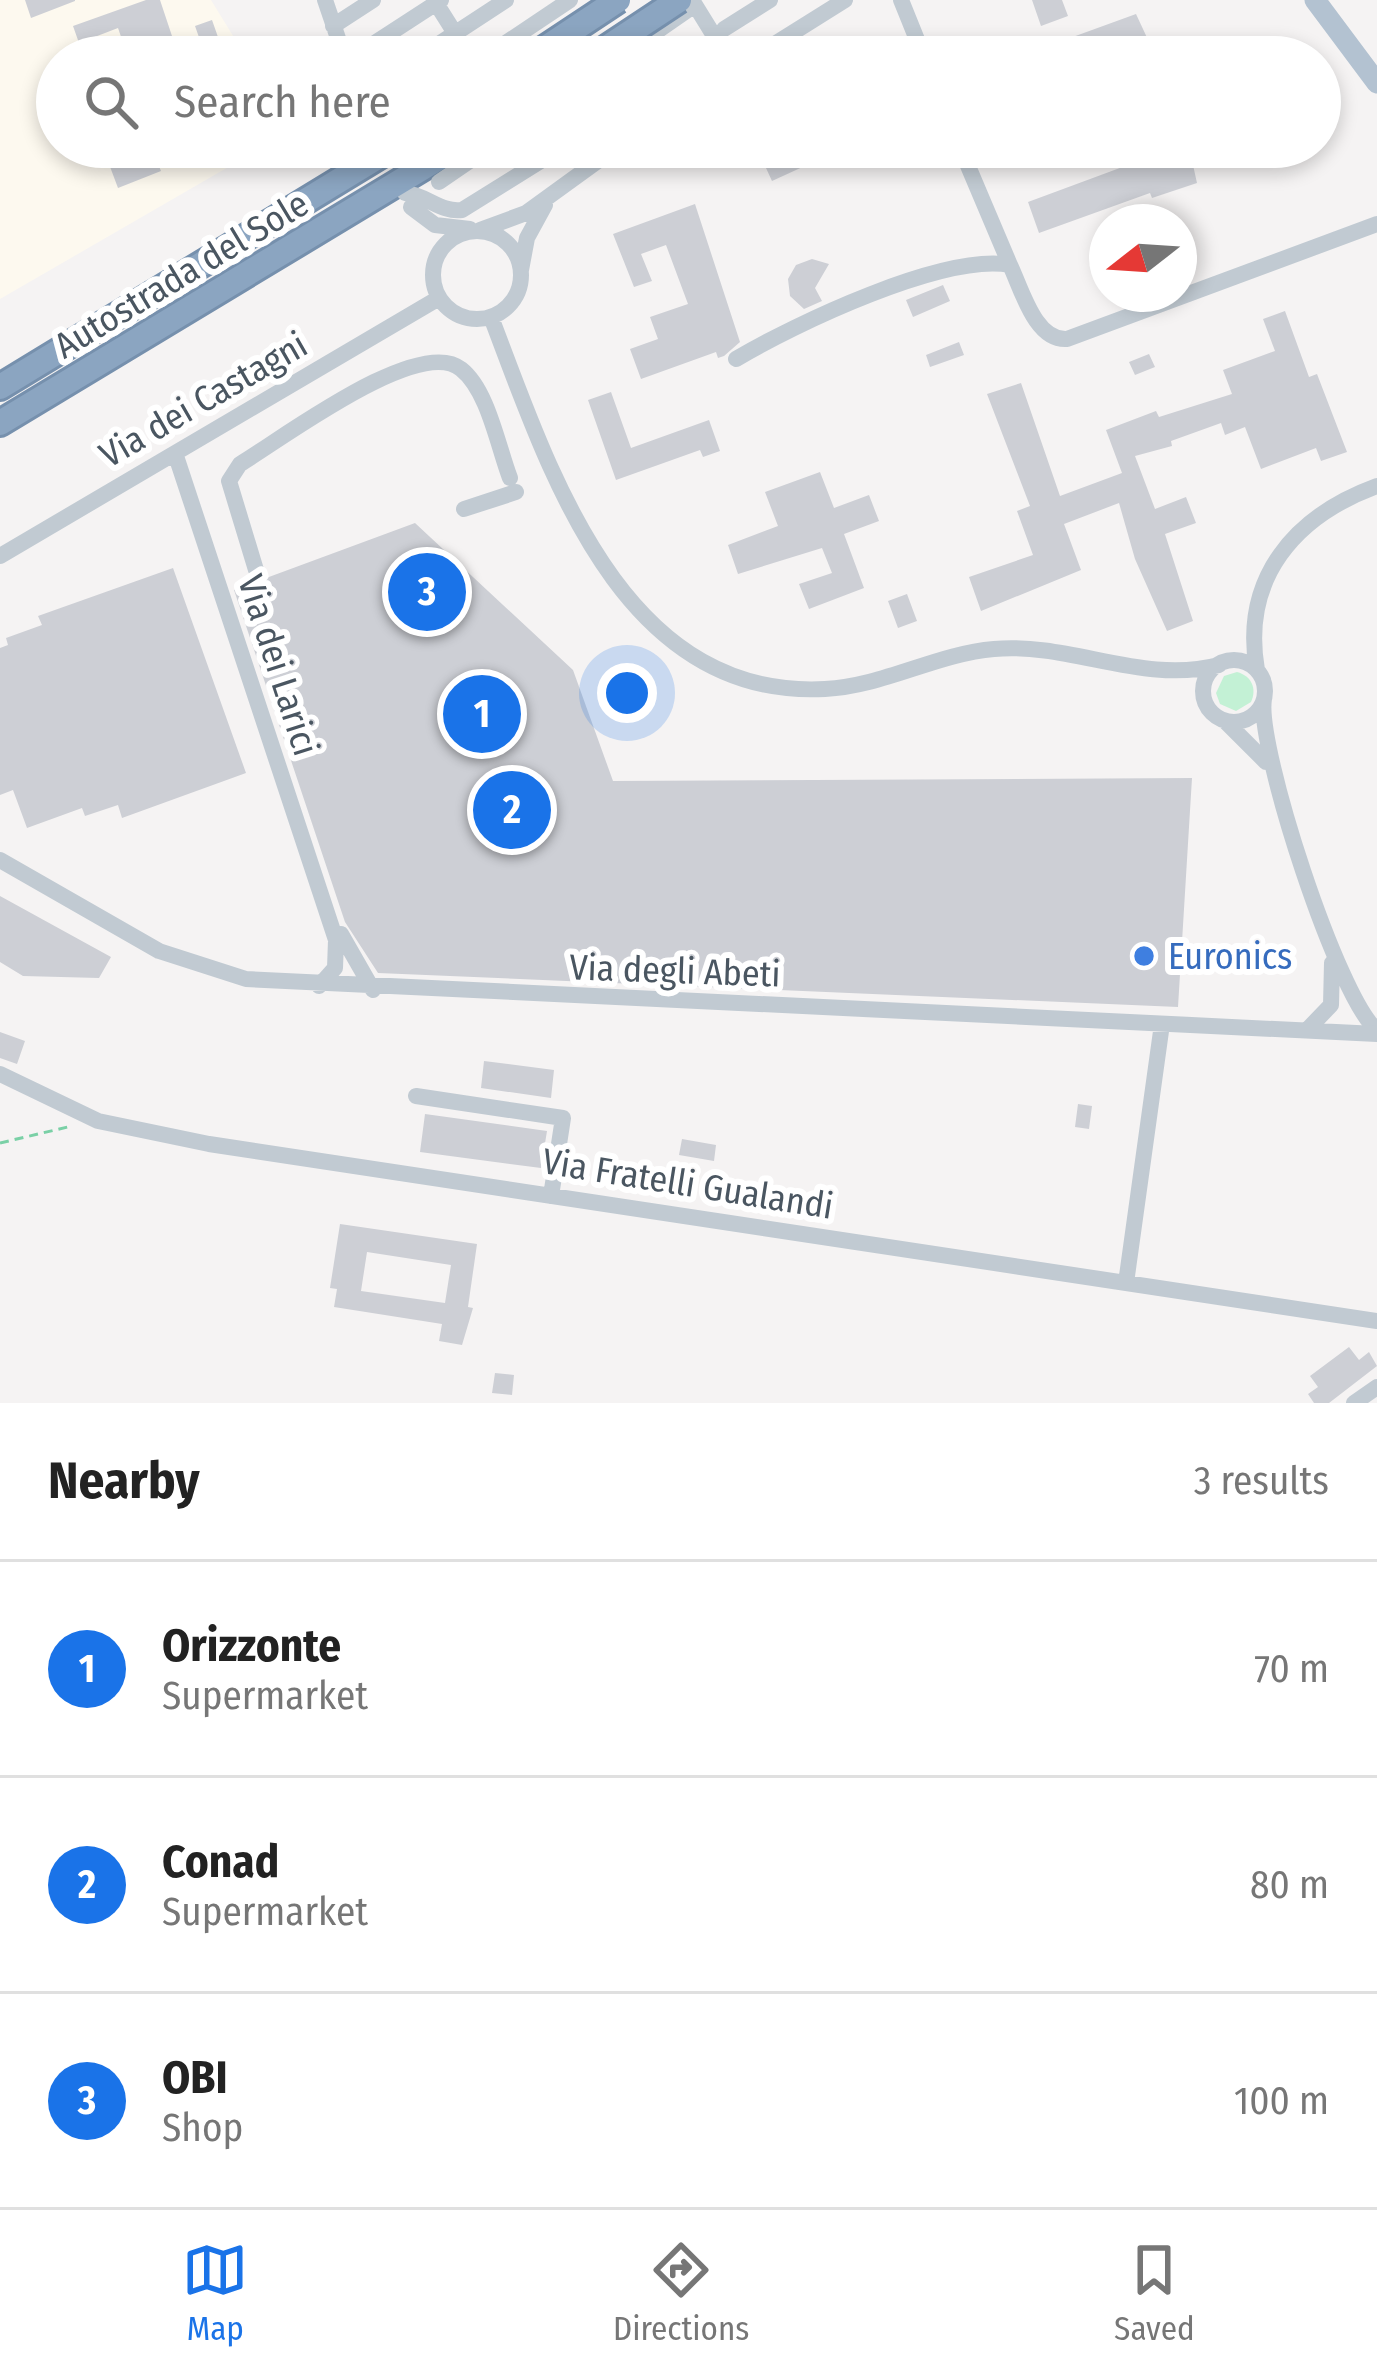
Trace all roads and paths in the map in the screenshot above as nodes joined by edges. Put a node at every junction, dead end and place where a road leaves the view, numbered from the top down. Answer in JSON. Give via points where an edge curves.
{"nodes":[{"id":1,"x":325,"y":0,"type":"edge"},
{"id":2,"x":373,"y":0,"type":"edge"},
{"id":3,"x":506,"y":0,"type":"edge"},
{"id":4,"x":618,"y":0,"type":"edge"},
{"id":5,"x":770,"y":0,"type":"edge"},
{"id":6,"x":844,"y":0,"type":"edge"},
{"id":7,"x":901,"y":0,"type":"edge"},
{"id":8,"x":1315,"y":0,"type":"edge"},
{"id":9,"x":437,"y":1,"type":"edge"},
{"id":10,"x":567,"y":1,"type":"edge"},
{"id":11,"x":689,"y":2,"type":"edge"},
{"id":12,"x":333,"y":26,"type":"junction"},
{"id":13,"x":724,"y":29,"type":"dead end"},
{"id":14,"x":455,"y":33,"type":"junction"},
{"id":15,"x":337,"y":36,"type":"edge"},
{"id":16,"x":386,"y":36,"type":"edge"},
{"id":17,"x":450,"y":36,"type":"edge"},
{"id":18,"x":457,"y":36,"type":"edge"},
{"id":19,"x":516,"y":36,"type":"edge"},
{"id":20,"x":564,"y":36,"type":"edge"},
{"id":21,"x":586,"y":36,"type":"edge"},
{"id":22,"x":632,"y":36,"type":"edge"},
{"id":23,"x":646,"y":36,"type":"edge"},
{"id":24,"x":714,"y":36,"type":"edge"},
{"id":25,"x":787,"y":36,"type":"edge"},
{"id":26,"x":916,"y":36,"type":"edge"},
{"id":27,"x":1377,"y":83,"type":"edge"},
{"id":28,"x":361,"y":168,"type":"edge"},
{"id":29,"x":425,"y":168,"type":"edge"},
{"id":30,"x":459,"y":168,"type":"edge"},
{"id":31,"x":516,"y":168,"type":"edge"},
{"id":32,"x":588,"y":168,"type":"edge"},
{"id":33,"x":969,"y":168,"type":"edge"},
{"id":34,"x":439,"y":182,"type":"dead end"},
{"id":35,"x":561,"y":188,"type":"junction"},
{"id":36,"x":1377,"y":224,"type":"edge"},
{"id":37,"x":478,"y":230,"type":"junction"},
{"id":38,"x":1010,"y":265,"type":"junction"},
{"id":39,"x":521,"y":277,"type":"junction"},
{"id":40,"x":439,"y":298,"type":"junction"},
{"id":41,"x":491,"y":317,"type":"junction"},
{"id":42,"x":736,"y":359,"type":"dead end"},
{"id":43,"x":0,"y":387,"type":"edge"},
{"id":44,"x":0,"y":423,"type":"edge"},
{"id":45,"x":176,"y":453,"type":"junction"},
{"id":46,"x":1377,"y":486,"type":"edge"},
{"id":47,"x":464,"y":509,"type":"dead end"},
{"id":48,"x":0,"y":556,"type":"edge"},
{"id":49,"x":256,"y":570,"type":"dead end"},
{"id":50,"x":1256,"y":611,"type":"junction"},
{"id":51,"x":1221,"y":663,"type":"junction"},
{"id":52,"x":1257,"y":670,"type":"junction"},
{"id":53,"x":1158,"y":672,"type":"junction"},
{"id":54,"x":1264,"y":699,"type":"junction"},
{"id":55,"x":1217,"y":716,"type":"junction"},
{"id":56,"x":1270,"y":767,"type":"junction"},
{"id":57,"x":0,"y":860,"type":"edge"},
{"id":58,"x":321,"y":896,"type":"junction"},
{"id":59,"x":349,"y":952,"type":"junction"},
{"id":60,"x":1332,"y":953,"type":"junction"},
{"id":61,"x":1332,"y":975,"type":"junction"},
{"id":62,"x":334,"y":987,"type":"junction"},
{"id":63,"x":373,"y":989,"type":"junction"},
{"id":64,"x":1162,"y":1024,"type":"junction"},
{"id":65,"x":1307,"y":1030,"type":"junction"},
{"id":66,"x":1349,"y":1032,"type":"junction"},
{"id":67,"x":1377,"y":1032,"type":"edge"},
{"id":68,"x":0,"y":1074,"type":"edge"},
{"id":69,"x":416,"y":1096,"type":"dead end"},
{"id":70,"x":98,"y":1120,"type":"junction"},
{"id":71,"x":0,"y":1143,"type":"edge"},
{"id":72,"x":551,"y":1196,"type":"junction"},
{"id":73,"x":1126,"y":1283,"type":"junction"},
{"id":74,"x":1377,"y":1321,"type":"edge"},
{"id":75,"x":1377,"y":1387,"type":"edge"},
{"id":76,"x":1354,"y":1403,"type":"edge"}],
"edges":[{"from":1,"to":12,"type":"street"},
{"from":2,"to":12,"type":"street"},
{"from":3,"to":14,"type":"street"},
{"from":4,"to":20,"type":"highway","bridge":true},
{"from":5,"to":13,"type":"street"},
{"from":6,"to":25,"type":"street"},
{"from":7,"to":26,"type":"street"},
{"from":8,"to":27,"type":"main road"},
{"from":9,"to":14,"type":"street"},
{"from":9,"to":16,"type":"street"},
{"from":10,"to":19,"type":"street"},
{"from":10,"to":21,"type":"street"},
{"from":11,"to":22,"type":"highway","bridge":true},
{"from":11,"to":23,"type":"street"},
{"from":11,"to":24,"type":"street"},
{"from":12,"to":15,"type":"street"},
{"from":14,"to":17,"type":"street"},
{"from":14,"to":18,"type":"street"},
{"from":28,"to":43,"type":"highway","name":"Autostrada del Sole"},
{"from":29,"to":44,"type":"highway","name":"Autostrada del Sole"},
{"from":30,"to":34,"type":"street"},
{"from":31,"to":37,"type":"street","via":[[456,212],[427,196],[408,200],[435,225]]},
{"from":32,"to":35,"type":"street"},
{"from":33,"to":38,"type":"street"},
{"from":35,"to":37,"type":"street","via":[[526,213]]},
{"from":35,"to":39,"type":"street","via":[[530,229]]},
{"from":36,"to":38,"type":"street","via":[[1060,340],[1041,327]]},
{"from":37,"to":39,"type":"street","via":[[502,239]]},
{"from":37,"to":40,"type":"street","via":[[439,252]]},
{"from":38,"to":42,"type":"street","via":[[959,266],[807,321]]},
{"from":39,"to":41,"type":"street","via":[[512,302]]},
{"from":40,"to":41,"type":"street","via":[[462,316]]},
{"from":40,"to":45,"type":"street","name":"Via dei Castagni"},
{"from":41,"to":53,"type":"street","via":[[581,536],[655,625],[708,662],[793,689],[858,685],[1010,648],[1072,651]]},
{"from":45,"to":48,"type":"street","name":"Via dei Castagni"},
{"from":45,"to":58,"type":"street","name":"Via dei Larici"},
{"from":46,"to":50,"type":"street","via":[[1290,536]]},
{"from":47,"to":49,"type":"street","via":[[513,485],[467,374],[442,360],[399,368],[240,464],[229,481]]},
{"from":50,"to":51,"type":"street"},
{"from":50,"to":52,"type":"street"},
{"from":51,"to":52,"type":"street"},
{"from":51,"to":53,"type":"street"},
{"from":51,"to":55,"type":"street","via":[[1204,687]]},
{"from":52,"to":54,"type":"street"},
{"from":53,"to":55,"type":"street","via":[[1193,690]]},
{"from":54,"to":55,"type":"street","via":[[1253,716]]},
{"from":54,"to":56,"type":"street"},
{"from":55,"to":56,"type":"street"},
{"from":56,"to":60,"type":"street"},
{"from":57,"to":62,"type":"street","name":"Via degli Abeti","via":[[184,962],[246,980]]},
{"from":58,"to":59,"type":"street","name":"Via dei Larici"},
{"from":58,"to":62,"type":"street","name":"Via dei Larici","via":[[338,958]]},
{"from":59,"to":62,"type":"street","via":[[346,977]]},
{"from":59,"to":63,"type":"street","name":"Via dei Larici"},
{"from":60,"to":61,"type":"street"},
{"from":60,"to":67,"type":"street"},
{"from":61,"to":65,"type":"street","via":[[1331,1004]]},
{"from":61,"to":66,"type":"street"},
{"from":62,"to":63,"type":"street","name":"Via degli Abeti"},
{"from":63,"to":64,"type":"street","name":"Via degli Abeti"},
{"from":64,"to":65,"type":"street","name":"Via degli Abeti"},
{"from":64,"to":73,"type":"street"},
{"from":65,"to":66,"type":"street","name":"Via degli Abeti"},
{"from":66,"to":67,"type":"street","name":"Via degli Abeti"},
{"from":68,"to":70,"type":"street","name":"Via Fratelli Gualandi"},
{"from":69,"to":72,"type":"street","via":[[562,1118]]},
{"from":70,"to":71,"type":"path"},
{"from":70,"to":72,"type":"street","name":"Via Fratelli Gualandi"},
{"from":72,"to":73,"type":"street","name":"Via Fratelli Gualandi"},
{"from":73,"to":74,"type":"street","name":"Via Fratelli Gualandi"},
{"from":75,"to":76,"type":"street"}]}
